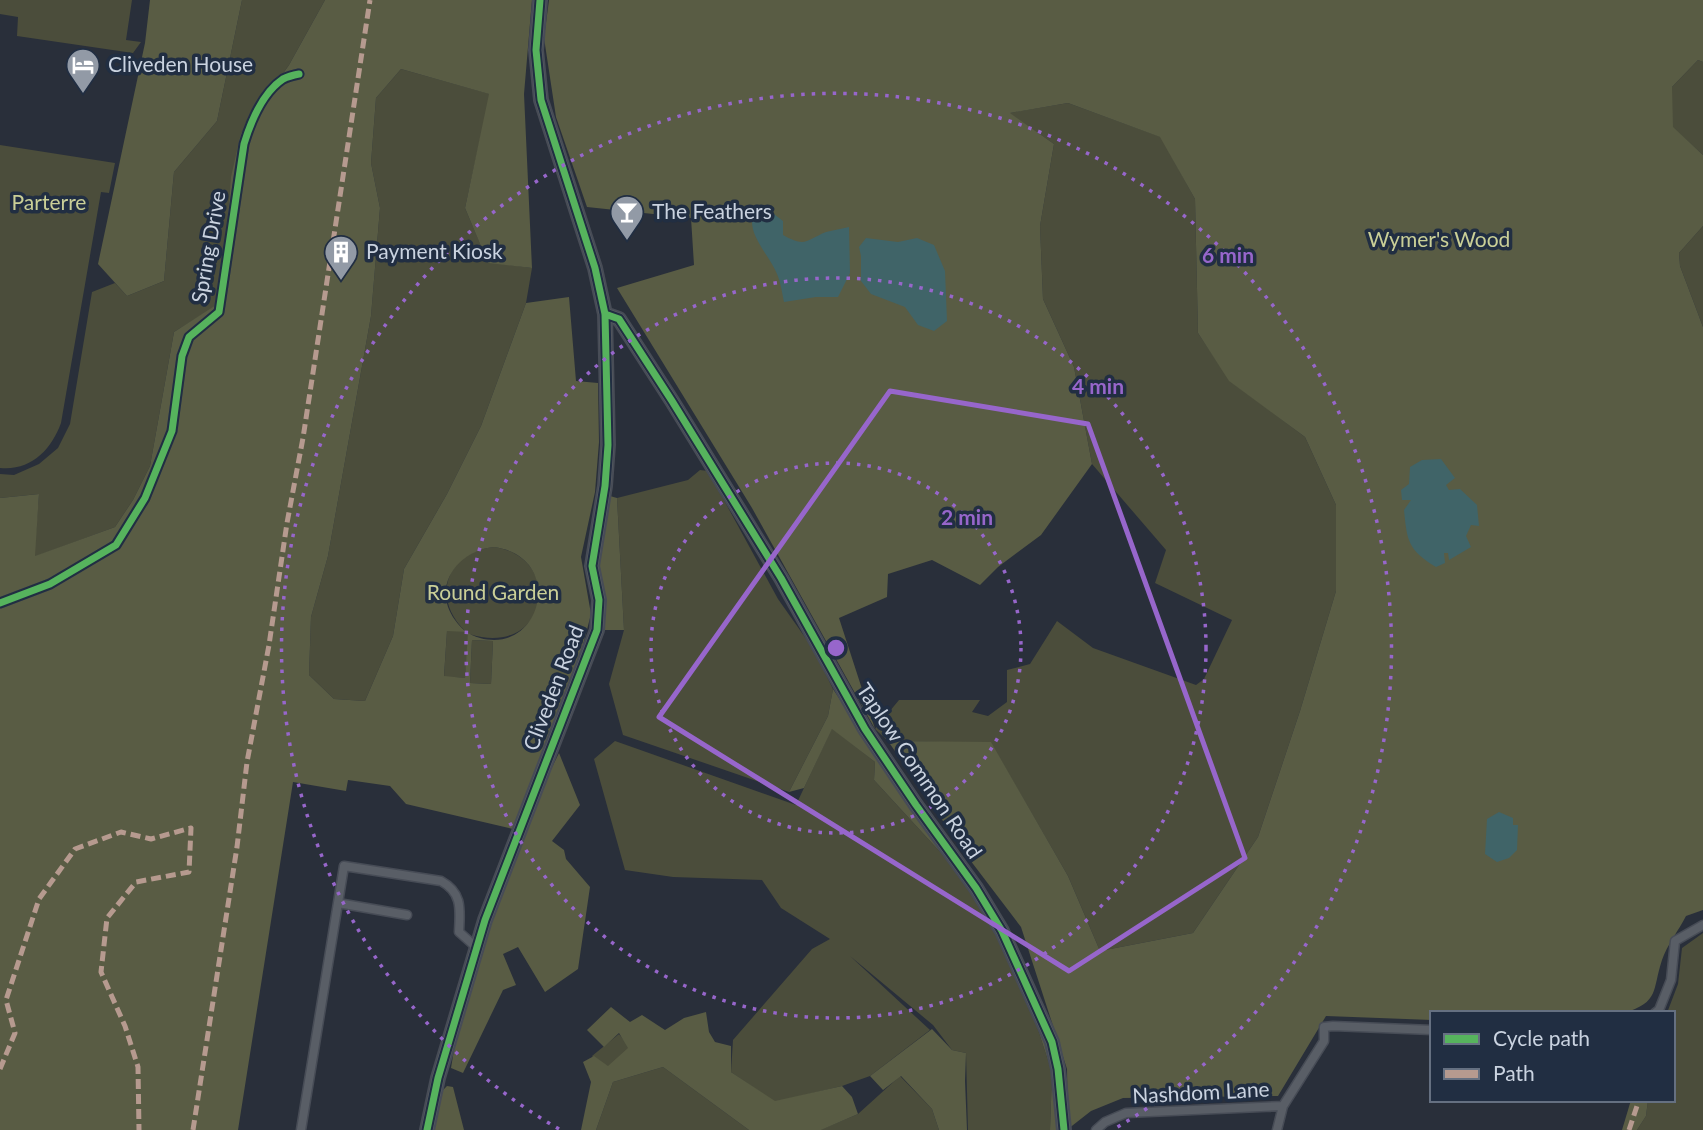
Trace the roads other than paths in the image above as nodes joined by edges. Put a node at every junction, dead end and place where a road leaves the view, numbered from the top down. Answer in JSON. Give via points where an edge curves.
{"nodes":[{"id":1,"x":540,"y":0,"type":"edge"},
{"id":2,"x":299,"y":74,"type":"dead end"},
{"id":3,"x":605,"y":314,"type":"junction"},
{"id":4,"x":0,"y":603,"type":"edge"},
{"id":5,"x":338,"y":903,"type":"junction"},
{"id":6,"x":407,"y":915,"type":"dead end"},
{"id":7,"x":1703,"y":925,"type":"edge"},
{"id":8,"x":476,"y":947,"type":"junction"},
{"id":9,"x":1658,"y":1011,"type":"edge"},
{"id":10,"x":1430,"y":1030,"type":"edge"},
{"id":11,"x":1283,"y":1106,"type":"junction"},
{"id":12,"x":301,"y":1130,"type":"edge"},
{"id":13,"x":427,"y":1130,"type":"edge"},
{"id":14,"x":1064,"y":1130,"type":"edge"},
{"id":15,"x":1096,"y":1130,"type":"edge"},
{"id":16,"x":1277,"y":1130,"type":"edge"}],
"edges":[{"from":1,"to":3,"type":"street","name":"Cliveden Road","via":[[536,50],[541,100],[595,268]]},
{"from":2,"to":4,"type":"street","name":"Spring Drive","via":[[282,79],[262,101],[250,125],[219,313],[189,337],[182,356],[172,431],[145,498],[116,545],[50,584]]},
{"from":3,"to":8,"type":"street","name":"Cliveden Road","via":[[608,445],[592,566],[599,600],[597,630]]},
{"from":3,"to":14,"type":"street","name":"Taplow Common Road","via":[[619,319],[672,401],[781,578],[865,729],[1002,931],[1052,1042]]},
{"from":5,"to":6,"type":"street"},
{"from":5,"to":8,"type":"street","via":[[344,866],[441,881],[460,903],[459,932]]},
{"from":5,"to":12,"type":"street"},
{"from":7,"to":9,"type":"street","via":[[1675,942],[1671,981]]},
{"from":8,"to":13,"type":"street","name":"Cliveden Road"},
{"from":10,"to":11,"type":"street","name":"Nashdom Lane","via":[[1324,1027],[1324,1041]]},
{"from":11,"to":15,"type":"street","name":"Nashdom Lane","via":[[1126,1114]]},
{"from":11,"to":16,"type":"street"}]}
